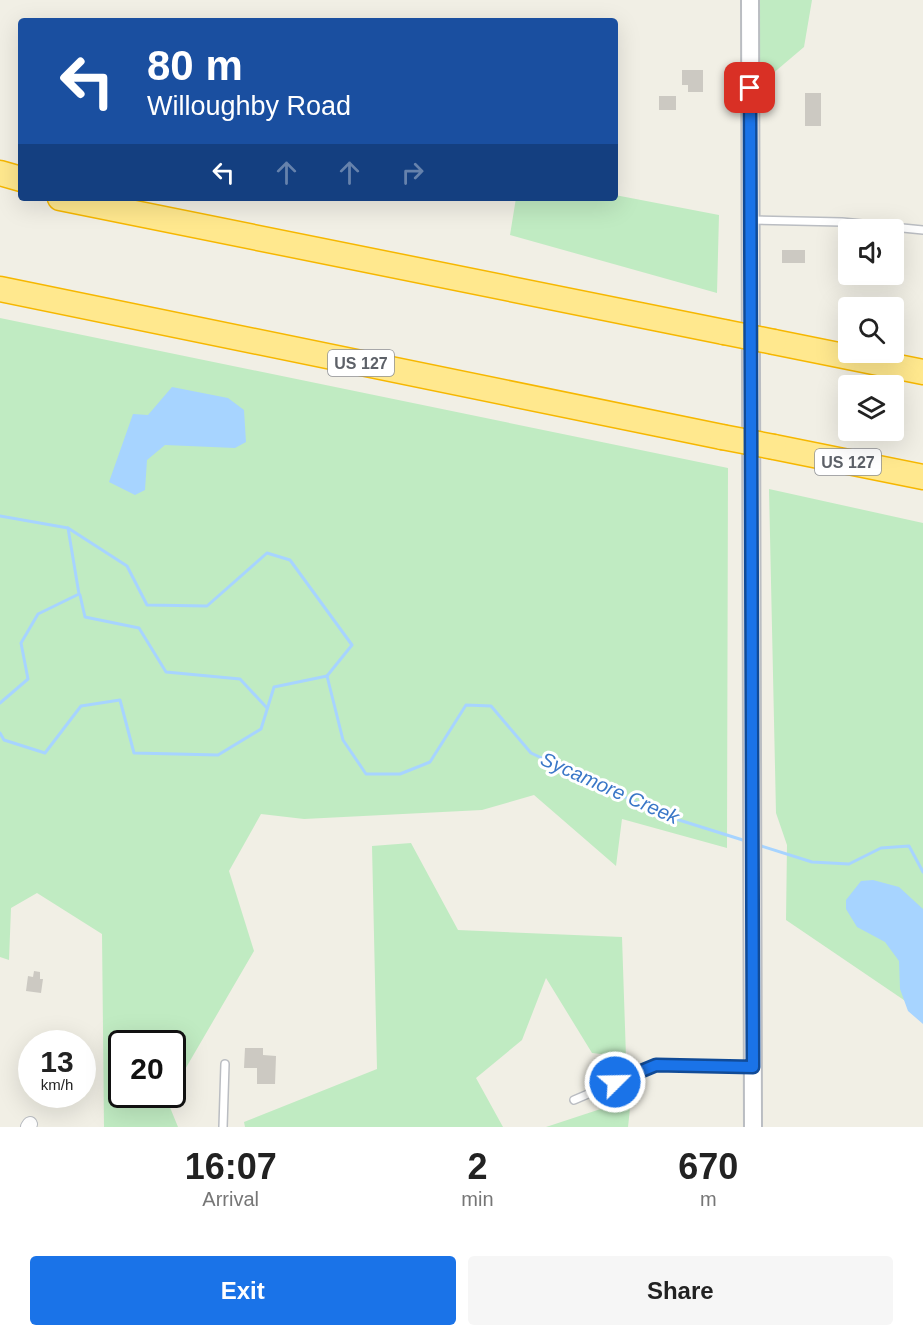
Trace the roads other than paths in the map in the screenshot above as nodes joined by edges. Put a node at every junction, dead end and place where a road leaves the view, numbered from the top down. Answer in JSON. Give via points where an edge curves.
{"nodes":[{"id":1,"x":750,"y":0,"type":"edge"},
{"id":2,"x":0,"y":173,"type":"edge"},
{"id":3,"x":18,"y":178,"type":"edge"},
{"id":4,"x":0,"y":186,"type":"edge"},
{"id":5,"x":18,"y":189,"type":"edge"},
{"id":6,"x":75,"y":201,"type":"edge"},
{"id":7,"x":97,"y":201,"type":"edge"},
{"id":8,"x":145,"y":215,"type":"junction"},
{"id":9,"x":751,"y":219,"type":"junction"},
{"id":10,"x":923,"y":230,"type":"edge"},
{"id":11,"x":0,"y":289,"type":"edge"},
{"id":12,"x":923,"y":372,"type":"edge"},
{"id":13,"x":923,"y":477,"type":"edge"},
{"id":14,"x":225,"y":1064,"type":"dead end"},
{"id":15,"x":753,"y":1067,"type":"junction"},
{"id":16,"x":574,"y":1100,"type":"dead end"},
{"id":17,"x":223,"y":1127,"type":"edge"},
{"id":18,"x":753,"y":1127,"type":"edge"}],
"edges":[{"from":1,"to":9,"type":"street"},
{"from":2,"to":3,"type":"highway"},
{"from":4,"to":5,"type":"highway"},
{"from":6,"to":8,"type":"highway"},
{"from":7,"to":8,"type":"highway"},
{"from":8,"to":12,"type":"highway","bridge":true},
{"from":9,"to":10,"type":"lane"},
{"from":9,"to":15,"type":"street"},
{"from":11,"to":13,"type":"highway","number":"US 127","bridge":true},
{"from":14,"to":17,"type":"lane"},
{"from":15,"to":16,"type":"lane","via":[[656,1065]]},
{"from":15,"to":18,"type":"street"}]}
